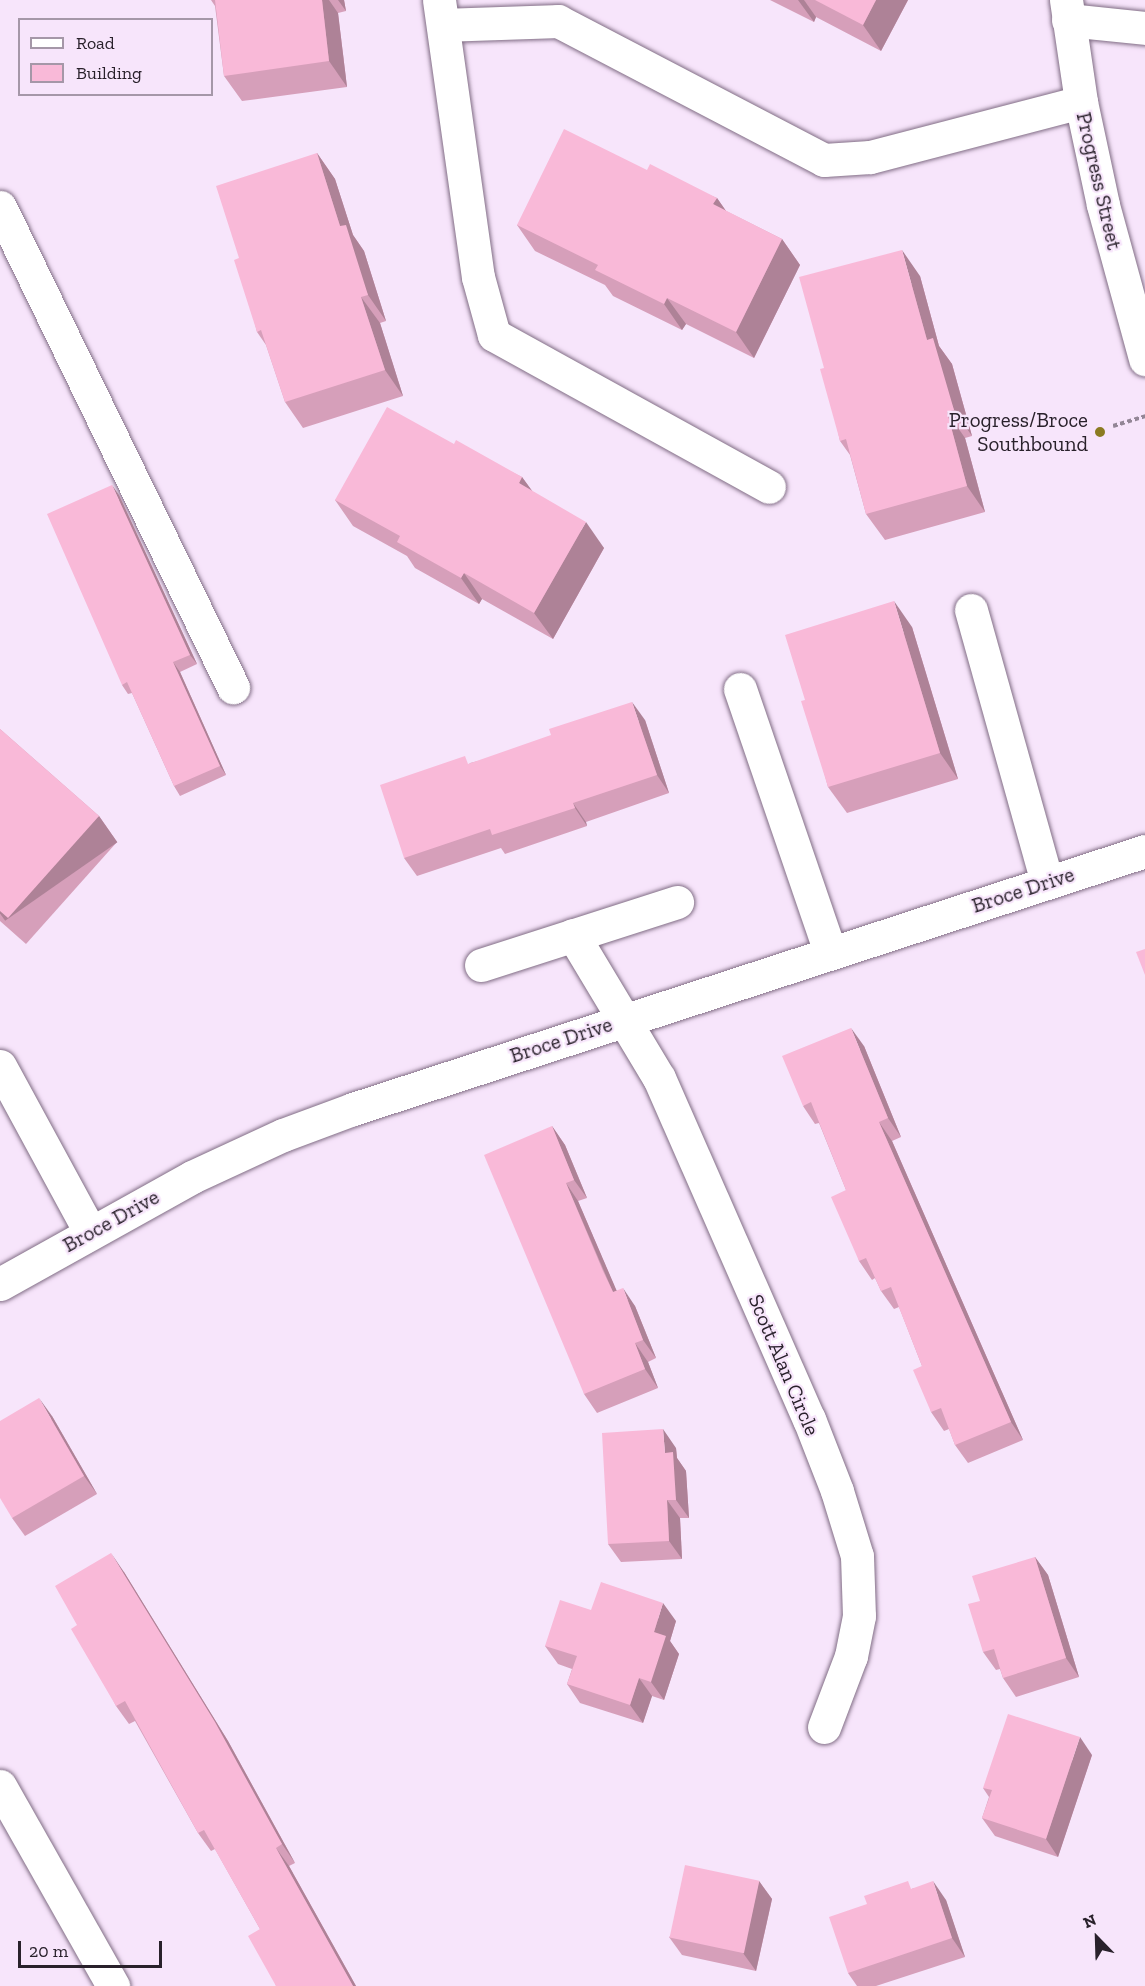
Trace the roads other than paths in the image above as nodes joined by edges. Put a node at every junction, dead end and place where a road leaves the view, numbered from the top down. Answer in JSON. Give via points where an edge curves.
{"nodes":[{"id":1,"x":1067,"y":10,"type":"edge"},
{"id":2,"x":441,"y":13,"type":"edge"},
{"id":3,"x":1145,"y":28,"type":"edge"},
{"id":4,"x":1081,"y":102,"type":"junction"},
{"id":5,"x":0,"y":207,"type":"edge"},
{"id":6,"x":1145,"y":359,"type":"edge"},
{"id":7,"x":769,"y":488,"type":"dead end"},
{"id":8,"x":971,"y":610,"type":"dead end"},
{"id":9,"x":233,"y":687,"type":"dead end"},
{"id":10,"x":740,"y":689,"type":"dead end"},
{"id":11,"x":1145,"y":851,"type":"edge"},
{"id":12,"x":1047,"y":883,"type":"junction"},
{"id":13,"x":677,"y":902,"type":"dead end"},
{"id":14,"x":573,"y":935,"type":"junction"},
{"id":15,"x":830,"y":952,"type":"junction"},
{"id":16,"x":481,"y":965,"type":"dead end"},
{"id":17,"x":623,"y":1019,"type":"junction"},
{"id":18,"x":0,"y":1066,"type":"edge"},
{"id":19,"x":90,"y":1232,"type":"junction"},
{"id":20,"x":0,"y":1284,"type":"edge"},
{"id":21,"x":824,"y":1727,"type":"dead end"},
{"id":22,"x":0,"y":1786,"type":"edge"},
{"id":23,"x":113,"y":1986,"type":"edge"}],
"edges":[{"from":1,"to":3,"type":"street"},
{"from":1,"to":4,"type":"street","name":"Progress Street"},
{"from":2,"to":4,"type":"street","via":[[558,21],[824,160],[870,157]]},
{"from":2,"to":7,"type":"street","via":[[478,277],[494,335]]},
{"from":4,"to":6,"type":"street","name":"Progress Street","via":[[1116,256]]},
{"from":5,"to":9,"type":"street"},
{"from":8,"to":12,"type":"street"},
{"from":10,"to":15,"type":"street"},
{"from":11,"to":12,"type":"street","name":"Broce Drive"},
{"from":12,"to":15,"type":"street","name":"Broce Drive"},
{"from":13,"to":14,"type":"street"},
{"from":14,"to":16,"type":"street"},
{"from":14,"to":17,"type":"street","name":"Scott Alan Circle"},
{"from":15,"to":17,"type":"street","name":"Broce Drive"},
{"from":17,"to":19,"type":"street","name":"Broce Drive","via":[[353,1108],[284,1135],[192,1177]]},
{"from":17,"to":21,"type":"street","name":"Scott Alan Circle","via":[[659,1078],[804,1409],[837,1491],[857,1556],[860,1616],[851,1656]]},
{"from":18,"to":19,"type":"street"},
{"from":19,"to":20,"type":"street","name":"Broce Drive"},
{"from":22,"to":23,"type":"street"}]}
